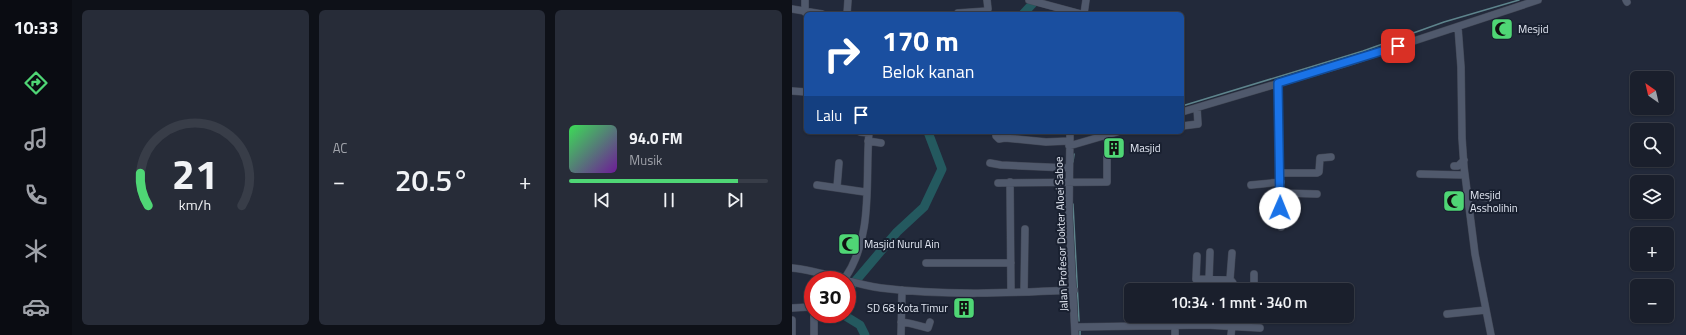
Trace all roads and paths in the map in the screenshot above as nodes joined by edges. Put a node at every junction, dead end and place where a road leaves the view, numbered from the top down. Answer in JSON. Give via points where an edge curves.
{"nodes":[{"id":1,"x":806,"y":0,"type":"edge"},
{"id":2,"x":848,"y":0,"type":"edge"},
{"id":3,"x":988,"y":0,"type":"edge"},
{"id":4,"x":1086,"y":0,"type":"edge"},
{"id":5,"x":1538,"y":0,"type":"edge"},
{"id":6,"x":1031,"y":1,"type":"edge"},
{"id":7,"x":792,"y":9,"type":"edge"},
{"id":8,"x":805,"y":12,"type":"joint"},
{"id":9,"x":847,"y":12,"type":"edge"},
{"id":10,"x":972,"y":12,"type":"edge"},
{"id":11,"x":1072,"y":12,"type":"edge"},
{"id":12,"x":1084,"y":12,"type":"edge"},
{"id":13,"x":1458,"y":27,"type":"junction"},
{"id":14,"x":1278,"y":83,"type":"junction"},
{"id":15,"x":792,"y":91,"type":"edge"},
{"id":16,"x":804,"y":92,"type":"edge"},
{"id":17,"x":1197,"y":108,"type":"junction"},
{"id":18,"x":1184,"y":111,"type":"edge"},
{"id":19,"x":1184,"y":125,"type":"edge"},
{"id":20,"x":869,"y":134,"type":"edge"},
{"id":21,"x":996,"y":134,"type":"edge"},
{"id":22,"x":1070,"y":134,"type":"edge"},
{"id":23,"x":1110,"y":134,"type":"edge"},
{"id":24,"x":1107,"y":135,"type":"junction"},
{"id":25,"x":868,"y":141,"type":"junction"},
{"id":26,"x":881,"y":143,"type":"dead end"},
{"id":27,"x":1069,"y":144,"type":"junction"},
{"id":28,"x":1331,"y":157,"type":"dead end"},
{"id":29,"x":1464,"y":160,"type":"junction"},
{"id":30,"x":839,"y":163,"type":"dead end"},
{"id":31,"x":990,"y":163,"type":"dead end"},
{"id":32,"x":1454,"y":166,"type":"dead end"},
{"id":33,"x":1069,"y":168,"type":"junction"},
{"id":34,"x":1281,"y":173,"type":"junction"},
{"id":35,"x":1420,"y":174,"type":"dead end"},
{"id":36,"x":1465,"y":176,"type":"junction"},
{"id":37,"x":1010,"y":182,"type":"junction"},
{"id":38,"x":1281,"y":182,"type":"junction"},
{"id":39,"x":998,"y":183,"type":"dead end"},
{"id":40,"x":1070,"y":183,"type":"junction"},
{"id":41,"x":817,"y":185,"type":"dead end"},
{"id":42,"x":1251,"y":185,"type":"dead end"},
{"id":43,"x":837,"y":187,"type":"junction"},
{"id":44,"x":866,"y":192,"type":"junction"},
{"id":45,"x":1281,"y":193,"type":"junction"},
{"id":46,"x":1317,"y":194,"type":"dead end"},
{"id":47,"x":1468,"y":196,"type":"junction"},
{"id":48,"x":1490,"y":198,"type":"dead end"},
{"id":49,"x":1281,"y":227,"type":"dead end"},
{"id":50,"x":1025,"y":229,"type":"dead end"},
{"id":51,"x":1210,"y":252,"type":"dead end"},
{"id":52,"x":1232,"y":253,"type":"dead end"},
{"id":53,"x":1196,"y":256,"type":"dead end"},
{"id":54,"x":926,"y":263,"type":"dead end"},
{"id":55,"x":1011,"y":263,"type":"junction"},
{"id":56,"x":792,"y":268,"type":"edge"},
{"id":57,"x":816,"y":271,"type":"edge"},
{"id":58,"x":851,"y":271,"type":"edge"},
{"id":59,"x":1254,"y":274,"type":"dead end"},
{"id":60,"x":1209,"y":280,"type":"junction"},
{"id":61,"x":1230,"y":280,"type":"junction"},
{"id":62,"x":856,"y":282,"type":"edge"},
{"id":63,"x":1233,"y":283,"type":"edge"},
{"id":64,"x":1254,"y":283,"type":"edge"},
{"id":65,"x":902,"y":290,"type":"junction"},
{"id":66,"x":1074,"y":290,"type":"junction"},
{"id":67,"x":1011,"y":292,"type":"junction"},
{"id":68,"x":1024,"y":292,"type":"junction"},
{"id":69,"x":804,"y":307,"type":"edge"},
{"id":70,"x":792,"y":308,"type":"edge"},
{"id":71,"x":1486,"y":310,"type":"junction"},
{"id":72,"x":1447,"y":314,"type":"dead end"},
{"id":73,"x":792,"y":320,"type":"edge"},
{"id":74,"x":902,"y":322,"type":"junction"},
{"id":75,"x":930,"y":322,"type":"dead end"},
{"id":76,"x":814,"y":323,"type":"edge"},
{"id":77,"x":1175,"y":323,"type":"edge"},
{"id":78,"x":1232,"y":323,"type":"edge"},
{"id":79,"x":1175,"y":326,"type":"junction"},
{"id":80,"x":1232,"y":326,"type":"junction"},
{"id":81,"x":1075,"y":327,"type":"junction"},
{"id":82,"x":1256,"y":330,"type":"edge"},
{"id":83,"x":792,"y":335,"type":"edge"},
{"id":84,"x":814,"y":335,"type":"edge"},
{"id":85,"x":901,"y":335,"type":"edge"},
{"id":86,"x":1075,"y":335,"type":"edge"},
{"id":87,"x":1175,"y":335,"type":"edge"},
{"id":88,"x":1231,"y":335,"type":"edge"},
{"id":89,"x":1491,"y":335,"type":"edge"}],
"edges":[{"from":1,"to":8,"type":"street"},
{"from":2,"to":9,"type":"street"},
{"from":3,"to":10,"type":"street","via":[[987,11]]},
{"from":4,"to":12,"type":"street"},
{"from":5,"to":13,"type":"street"},
{"from":6,"to":11,"type":"street"},
{"from":7,"to":8,"type":"street"},
{"from":13,"to":14,"type":"street"},
{"from":13,"to":29,"type":"street","via":[[1462,67]]},
{"from":14,"to":17,"type":"street"},
{"from":14,"to":34,"type":"street"},
{"from":15,"to":16,"type":"street"},
{"from":17,"to":18,"type":"street"},
{"from":17,"to":19,"type":"street","via":[[1198,124]]},
{"from":20,"to":25,"type":"street"},
{"from":21,"to":27,"type":"street","via":[[998,139]]},
{"from":22,"to":27,"type":"street","name":"Jalan Profesor Dokter Aloei Saboe"},
{"from":23,"to":24,"type":"street"},
{"from":24,"to":27,"type":"street"},
{"from":24,"to":40,"type":"street","via":[[1107,182]]},
{"from":25,"to":26,"type":"street"},
{"from":25,"to":44,"type":"street"},
{"from":27,"to":33,"type":"street","name":"Jalan Profesor Dokter Aloei Saboe"},
{"from":28,"to":34,"type":"street","via":[[1320,158],[1317,173]]},
{"from":29,"to":32,"type":"street","via":[[1458,166]]},
{"from":29,"to":36,"type":"street"},
{"from":30,"to":43,"type":"street"},
{"from":31,"to":33,"type":"street"},
{"from":33,"to":40,"type":"street","name":"Jalan Profesor Dokter Aloei Saboe"},
{"from":34,"to":38,"type":"street"},
{"from":35,"to":36,"type":"street"},
{"from":36,"to":47,"type":"street"},
{"from":37,"to":39,"type":"street"},
{"from":37,"to":40,"type":"street"},
{"from":37,"to":55,"type":"street"},
{"from":38,"to":42,"type":"street"},
{"from":38,"to":45,"type":"street"},
{"from":40,"to":66,"type":"street","name":"Jalan Profesor Dokter Aloei Saboe"},
{"from":41,"to":43,"type":"street"},
{"from":43,"to":44,"type":"street"},
{"from":44,"to":58,"type":"street","via":[[861,245]]},
{"from":45,"to":46,"type":"street"},
{"from":45,"to":49,"type":"street"},
{"from":47,"to":48,"type":"street"},
{"from":47,"to":71,"type":"street","via":[[1475,254]]},
{"from":50,"to":68,"type":"street"},
{"from":51,"to":60,"type":"street"},
{"from":52,"to":61,"type":"street"},
{"from":53,"to":60,"type":"street","via":[[1196,279]]},
{"from":54,"to":55,"type":"street"},
{"from":55,"to":67,"type":"street"},
{"from":56,"to":57,"type":"street"},
{"from":59,"to":64,"type":"street"},
{"from":60,"to":61,"type":"street"},
{"from":61,"to":63,"type":"street"},
{"from":62,"to":65,"type":"street"},
{"from":65,"to":67,"type":"street","via":[[971,294]]},
{"from":65,"to":74,"type":"street"},
{"from":66,"to":68,"type":"street"},
{"from":66,"to":81,"type":"street","name":"Jalan Profesor Dokter Aloei Saboe"},
{"from":67,"to":68,"type":"street"},
{"from":69,"to":70,"type":"street"},
{"from":71,"to":72,"type":"street"},
{"from":71,"to":89,"type":"street"},
{"from":73,"to":83,"type":"street"},
{"from":74,"to":75,"type":"street","via":[[928,328]]},
{"from":74,"to":85,"type":"street"},
{"from":76,"to":84,"type":"street"},
{"from":77,"to":79,"type":"street"},
{"from":78,"to":80,"type":"street"},
{"from":79,"to":80,"type":"street"},
{"from":79,"to":81,"type":"street"},
{"from":79,"to":87,"type":"street"},
{"from":80,"to":82,"type":"street"},
{"from":80,"to":88,"type":"street"},
{"from":81,"to":86,"type":"street","name":"Jalan Profesor Dokter Aloei Saboe"}]}
